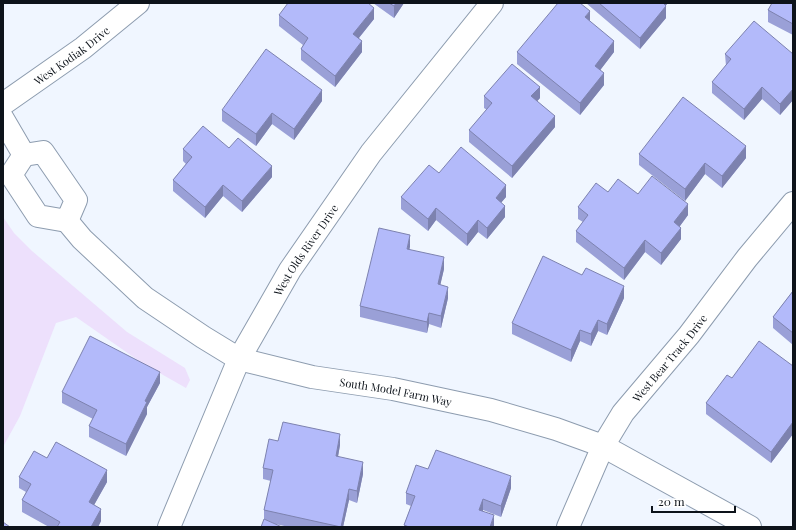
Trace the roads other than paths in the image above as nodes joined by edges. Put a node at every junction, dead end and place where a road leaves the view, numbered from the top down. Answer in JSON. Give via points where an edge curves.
{"nodes":[{"id":1,"x":138,"y":3,"type":"edge"},
{"id":2,"x":492,"y":3,"type":"edge"},
{"id":3,"x":3,"y":104,"type":"edge"},
{"id":4,"x":3,"y":118,"type":"edge"},
{"id":5,"x":24,"y":155,"type":"junction"},
{"id":6,"x":793,"y":204,"type":"edge"},
{"id":7,"x":66,"y":221,"type":"junction"},
{"id":8,"x":239,"y":359,"type":"junction"},
{"id":9,"x":603,"y":446,"type":"junction"},
{"id":10,"x":169,"y":527,"type":"edge"},
{"id":11,"x":568,"y":527,"type":"edge"},
{"id":12,"x":750,"y":527,"type":"edge"}],
"edges":[{"from":1,"to":3,"type":"street","name":"West Kodiak Drive","via":[[83,48]]},
{"from":2,"to":8,"type":"street","name":"West Olds River Drive","via":[[371,153],[290,270]]},
{"from":4,"to":5,"type":"street"},
{"from":5,"to":7,"type":"street","via":[[42,152],[76,200]]},
{"from":5,"to":7,"type":"street","via":[[11,175],[38,216]]},
{"from":6,"to":9,"type":"street","name":"West Bear Track Drive","via":[[623,413]]},
{"from":7,"to":8,"type":"street","name":"South Model Farm Way","via":[[145,298]]},
{"from":8,"to":9,"type":"street","name":"South Model Farm Way","via":[[312,377],[393,389],[491,410]]},
{"from":8,"to":10,"type":"street","name":"West Olds River Drive"},
{"from":9,"to":11,"type":"street","name":"West Bear Track Drive"},
{"from":9,"to":12,"type":"street","name":"South Model Farm Way"}]}
